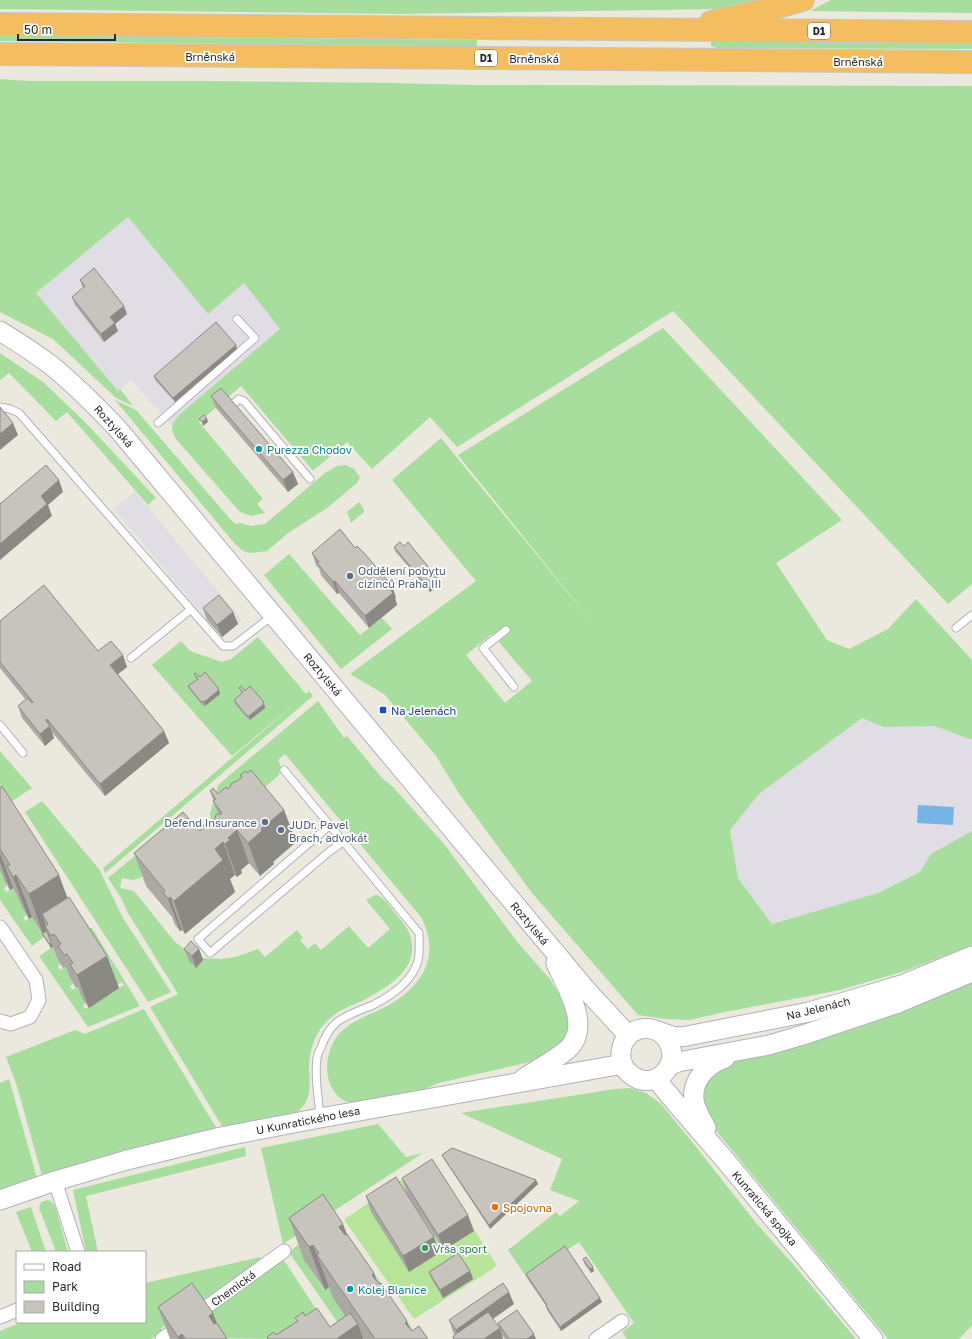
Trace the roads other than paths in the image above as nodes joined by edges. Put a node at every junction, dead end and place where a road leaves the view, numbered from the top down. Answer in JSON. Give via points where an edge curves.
{"nodes":[{"id":1,"x":803,"y":0,"type":"edge"},
{"id":2,"x":0,"y":24,"type":"edge"},
{"id":3,"x":666,"y":30,"type":"junction"},
{"id":4,"x":972,"y":32,"type":"edge"},
{"id":5,"x":0,"y":54,"type":"edge"},
{"id":6,"x":972,"y":62,"type":"edge"},
{"id":7,"x":237,"y":319,"type":"dead end"},
{"id":8,"x":0,"y":331,"type":"edge"},
{"id":9,"x":231,"y":406,"type":"edge"},
{"id":10,"x":0,"y":407,"type":"edge"},
{"id":11,"x":158,"y":423,"type":"dead end"},
{"id":12,"x":310,"y":479,"type":"dead end"},
{"id":13,"x":190,"y":610,"type":"junction"},
{"id":14,"x":274,"y":615,"type":"junction"},
{"id":15,"x":972,"y":615,"type":"edge"},
{"id":16,"x":956,"y":628,"type":"dead end"},
{"id":17,"x":506,"y":630,"type":"dead end"},
{"id":18,"x":131,"y":658,"type":"dead end"},
{"id":19,"x":514,"y":687,"type":"dead end"},
{"id":20,"x":0,"y":725,"type":"edge"},
{"id":21,"x":24,"y":753,"type":"dead end"},
{"id":22,"x":284,"y":770,"type":"dead end"},
{"id":23,"x":330,"y":825,"type":"junction"},
{"id":24,"x":343,"y":842,"type":"junction"},
{"id":25,"x":0,"y":927,"type":"edge"},
{"id":26,"x":545,"y":940,"type":"junction"},
{"id":27,"x":972,"y":956,"type":"edge"},
{"id":28,"x":972,"y":972,"type":"edge"},
{"id":29,"x":0,"y":1020,"type":"edge"},
{"id":30,"x":658,"y":1031,"type":"junction"},
{"id":31,"x":628,"y":1035,"type":"junction"},
{"id":32,"x":768,"y":1045,"type":"junction"},
{"id":33,"x":623,"y":1064,"type":"junction"},
{"id":34,"x":663,"y":1072,"type":"junction"},
{"id":35,"x":516,"y":1083,"type":"junction"},
{"id":36,"x":320,"y":1118,"type":"junction"},
{"id":37,"x":725,"y":1160,"type":"junction"},
{"id":38,"x":55,"y":1182,"type":"junction"},
{"id":39,"x":0,"y":1200,"type":"edge"},
{"id":40,"x":78,"y":1251,"type":"edge"},
{"id":41,"x":284,"y":1251,"type":"dead end"},
{"id":42,"x":16,"y":1310,"type":"edge"},
{"id":43,"x":0,"y":1317,"type":"edge"},
{"id":44,"x":622,"y":1321,"type":"dead end"},
{"id":45,"x":162,"y":1339,"type":"edge"},
{"id":46,"x":596,"y":1339,"type":"edge"},
{"id":47,"x":873,"y":1339,"type":"edge"}],
"edges":[{"from":1,"to":3,"type":"highway"},
{"from":2,"to":3,"type":"highway","number":"D1"},
{"from":3,"to":4,"type":"highway","number":"D1"},
{"from":5,"to":6,"type":"highway","name":"Brněnská","number":"D1"},
{"from":7,"to":11,"type":"lane","via":[[255,338]]},
{"from":8,"to":14,"type":"main road","name":"Roztylská","via":[[51,365],[107,418]]},
{"from":9,"to":12,"type":"lane","via":[[239,399],[244,401]]},
{"from":10,"to":13,"type":"lane","via":[[10,408],[19,413]]},
{"from":13,"to":14,"type":"lane","via":[[223,646],[233,646]]},
{"from":13,"to":18,"type":"lane"},
{"from":14,"to":26,"type":"main road","name":"Roztylská"},
{"from":15,"to":16,"type":"lane"},
{"from":17,"to":19,"type":"lane","via":[[483,648]]},
{"from":20,"to":21,"type":"lane"},
{"from":22,"to":23,"type":"lane"},
{"from":23,"to":24,"type":"lane"},
{"from":23,"to":24,"type":"lane","via":[[198,939],[210,953]]},
{"from":24,"to":36,"type":"lane","via":[[418,933],[418,961],[411,975],[387,997],[351,1014],[329,1030],[317,1058]]},
{"from":25,"to":29,"type":"street","via":[[36,980],[40,1000],[30,1016],[11,1024]]},
{"from":26,"to":31,"type":"main road","name":"Roztylská"},
{"from":26,"to":35,"type":"main road","via":[[577,1011],[577,1031],[569,1048]]},
{"from":27,"to":30,"type":"main road","name":"Na Jelenách","via":[[904,984],[809,1012],[687,1036],[677,1037]]},
{"from":28,"to":32,"type":"main road","name":"Na Jelenách","via":[[843,1023]]},
{"from":30,"to":31,"type":"main road","name":"Na Jelenách","via":[[642,1029]]},
{"from":30,"to":34,"type":"main road","via":[[670,1042],[672,1050],[672,1059]]},
{"from":31,"to":33,"type":"main road","via":[[620,1053]]},
{"from":32,"to":34,"type":"main road","name":"Na Jelenách","via":[[678,1062]]},
{"from":32,"to":37,"type":"main road","via":[[715,1062],[705,1069],[696,1083],[695,1105]]},
{"from":33,"to":34,"type":"main road","name":"Na Jelenách","via":[[625,1070],[640,1080],[649,1080]]},
{"from":33,"to":35,"type":"main road","name":"U Kunratického lesa"},
{"from":34,"to":37,"type":"main road","name":"Kunratická spojka","via":[[660,1084]]},
{"from":35,"to":36,"type":"main road","name":"U Kunratického lesa"},
{"from":36,"to":38,"type":"main road","name":"U Kunratického lesa","via":[[221,1137]]},
{"from":37,"to":47,"type":"main road","name":"Kunratická spojka"},
{"from":38,"to":39,"type":"main road","name":"U Kunratického lesa"},
{"from":38,"to":40,"type":"street"},
{"from":41,"to":45,"type":"street","name":"Chemická"},
{"from":42,"to":43,"type":"street"},
{"from":44,"to":46,"type":"street"}]}
